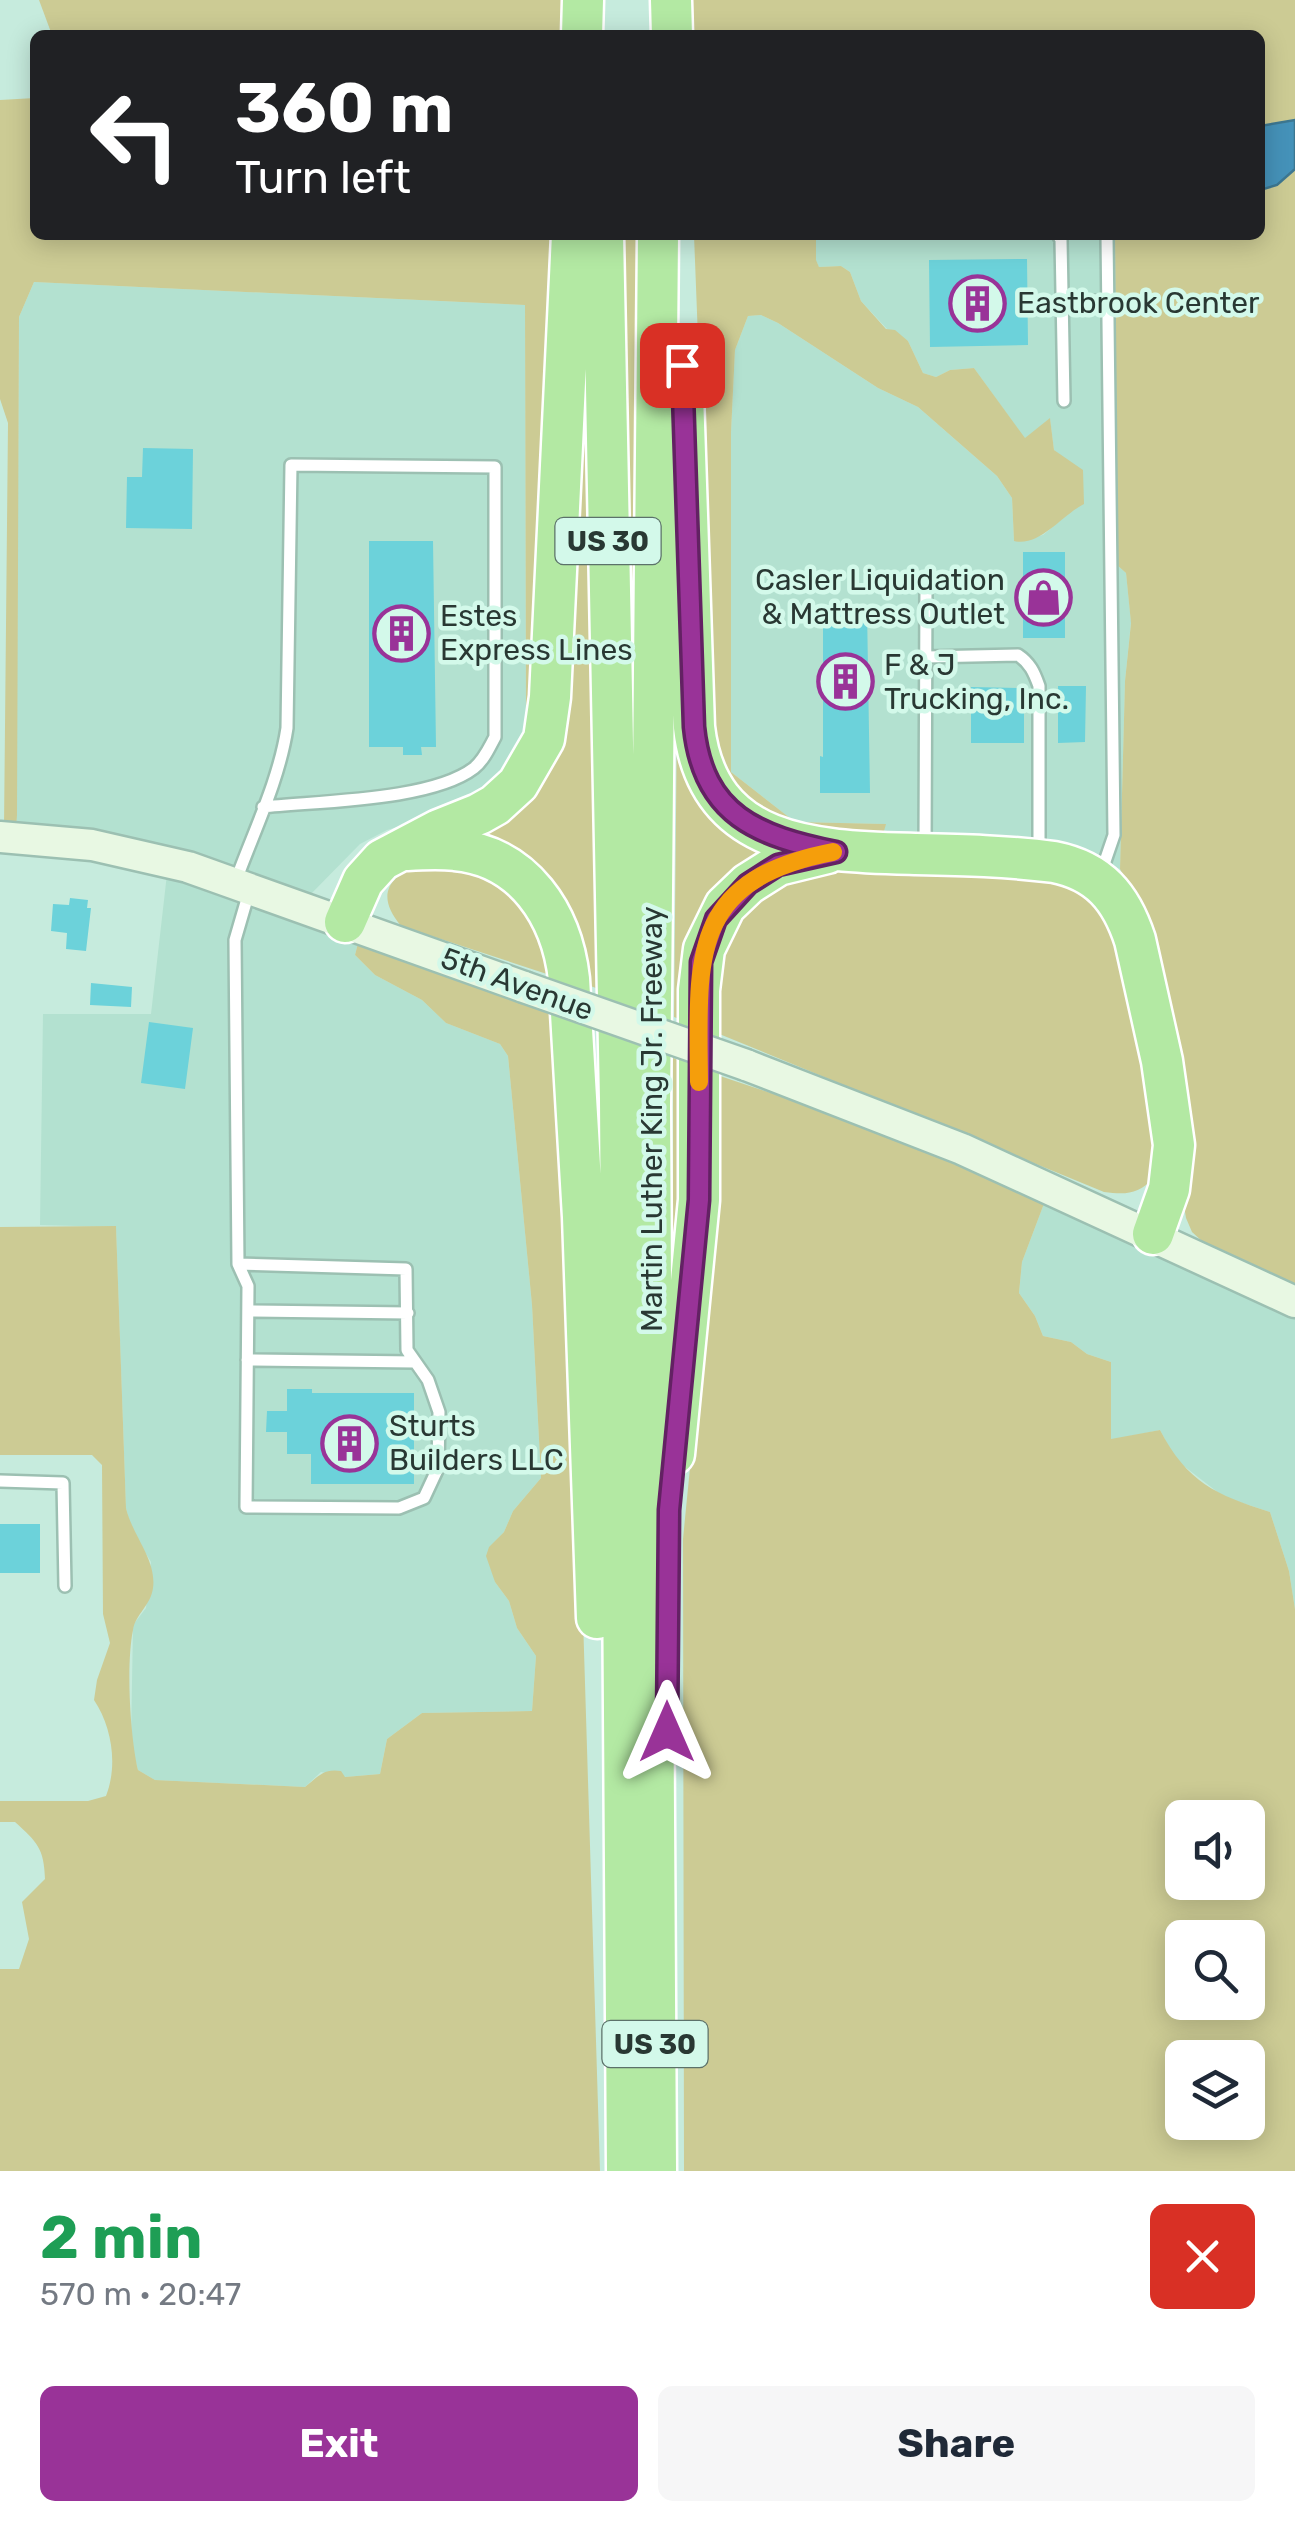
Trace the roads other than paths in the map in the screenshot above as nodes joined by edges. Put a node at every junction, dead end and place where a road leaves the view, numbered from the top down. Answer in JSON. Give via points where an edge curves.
{"nodes":[{"id":1,"x":582,"y":0,"type":"edge"},
{"id":2,"x":601,"y":0,"type":"edge"},
{"id":3,"x":657,"y":0,"type":"edge"},
{"id":4,"x":671,"y":0,"type":"edge"},
{"id":5,"x":582,"y":30,"type":"edge"},
{"id":6,"x":601,"y":30,"type":"edge"},
{"id":7,"x":657,"y":30,"type":"edge"},
{"id":8,"x":672,"y":30,"type":"edge"},
{"id":9,"x":572,"y":240,"type":"edge"},
{"id":10,"x":603,"y":240,"type":"edge"},
{"id":11,"x":658,"y":240,"type":"edge"},
{"id":12,"x":678,"y":240,"type":"edge"},
{"id":13,"x":1062,"y":240,"type":"edge"},
{"id":14,"x":1107,"y":240,"type":"edge"},
{"id":15,"x":1062,"y":302,"type":"junction"},
{"id":16,"x":1107,"y":302,"type":"junction"},
{"id":17,"x":1064,"y":401,"type":"dead end"},
{"id":18,"x":926,"y":585,"type":"dead end"},
{"id":19,"x":926,"y":657,"type":"junction"},
{"id":20,"x":262,"y":807,"type":"junction"},
{"id":21,"x":0,"y":837,"type":"edge"},
{"id":22,"x":634,"y":848,"type":"junction"},
{"id":23,"x":407,"y":850,"type":"junction"},
{"id":24,"x":836,"y":852,"type":"junction"},
{"id":25,"x":925,"y":854,"type":"junction"},
{"id":26,"x":1039,"y":860,"type":"junction"},
{"id":27,"x":1098,"y":879,"type":"junction"},
{"id":28,"x":242,"y":886,"type":"junction"},
{"id":29,"x":345,"y":922,"type":"junction"},
{"id":30,"x":1153,"y":1234,"type":"junction"},
{"id":31,"x":238,"y":1264,"type":"junction"},
{"id":32,"x":1295,"y":1302,"type":"edge"},
{"id":33,"x":248,"y":1311,"type":"junction"},
{"id":34,"x":408,"y":1314,"type":"junction"},
{"id":35,"x":247,"y":1360,"type":"junction"},
{"id":36,"x":414,"y":1362,"type":"junction"},
{"id":37,"x":0,"y":1481,"type":"edge"},
{"id":38,"x":65,"y":1586,"type":"dead end"},
{"id":39,"x":654,"y":1916,"type":"junction"},
{"id":40,"x":626,"y":2078,"type":"junction"},
{"id":41,"x":627,"y":2171,"type":"edge"},
{"id":42,"x":656,"y":2171,"type":"edge"}],
"edges":[{"from":1,"to":5,"type":"highway"},
{"from":2,"to":6,"type":"highway"},
{"from":3,"to":7,"type":"highway"},
{"from":4,"to":8,"type":"highway"},
{"from":9,"to":23,"type":"highway","via":[[544,738],[508,794]]},
{"from":10,"to":22,"type":"highway","number":"US 30"},
{"from":11,"to":22,"type":"highway","number":"US 30"},
{"from":12,"to":24,"type":"highway","via":[[699,756],[718,794],[752,827]]},
{"from":13,"to":15,"type":"lane"},
{"from":14,"to":16,"type":"lane"},
{"from":15,"to":16,"type":"lane"},
{"from":15,"to":17,"type":"lane"},
{"from":16,"to":27,"type":"lane","via":[[1114,835]]},
{"from":18,"to":19,"type":"lane"},
{"from":19,"to":25,"type":"lane"},
{"from":19,"to":26,"type":"lane","via":[[1018,656],[1034,673]]},
{"from":20,"to":20,"type":"lane","via":[[287,728],[291,465],[494,467],[495,736],[486,755],[433,786]]},
{"from":20,"to":28,"type":"lane"},
{"from":21,"to":28,"type":"street","name":"5th Avenue","via":[[130,852]]},
{"from":22,"to":39,"type":"highway","name":"Martin Luther King Jr. Freeway","number":"US 30","via":[[650,1108]]},
{"from":22,"to":40,"type":"highway","name":"Martin Luther King Jr. Freeway","number":"US 30","via":[[620,1098]]},
{"from":23,"to":29,"type":"highway","via":[[368,873]]},
{"from":23,"to":40,"type":"highway","via":[[470,852],[526,881],[548,909],[567,959],[606,1849]]},
{"from":24,"to":25,"type":"highway"},
{"from":24,"to":39,"type":"highway","via":[[778,865],[748,884],[716,919],[701,962],[698,1213],[667,1558],[668,1849]]},
{"from":25,"to":26,"type":"highway"},
{"from":26,"to":27,"type":"highway"},
{"from":27,"to":30,"type":"highway","via":[[1131,929],[1171,1110],[1173,1166]]},
{"from":28,"to":29,"type":"street","name":"5th Avenue"},
{"from":28,"to":31,"type":"lane","via":[[234,940]]},
{"from":29,"to":30,"type":"street","name":"5th Avenue","bridge":true,"via":[[962,1149]]},
{"from":30,"to":32,"type":"street","name":"5th Avenue"},
{"from":31,"to":33,"type":"lane","via":[[248,1286]]},
{"from":31,"to":34,"type":"lane","via":[[402,1267],[408,1273]]},
{"from":33,"to":34,"type":"lane"},
{"from":33,"to":35,"type":"lane"},
{"from":34,"to":36,"type":"lane","via":[[407,1350]]},
{"from":35,"to":36,"type":"lane"},
{"from":35,"to":36,"type":"lane","via":[[246,1507],[400,1508],[424,1498],[438,1468],[439,1412]]},
{"from":37,"to":38,"type":"lane","via":[[64,1483]]},
{"from":39,"to":42,"type":"highway","name":"Martin Luther King Jr. Freeway","number":"US 30"},
{"from":40,"to":41,"type":"highway","name":"Martin Luther King Jr. Freeway","number":"US 30"}]}
